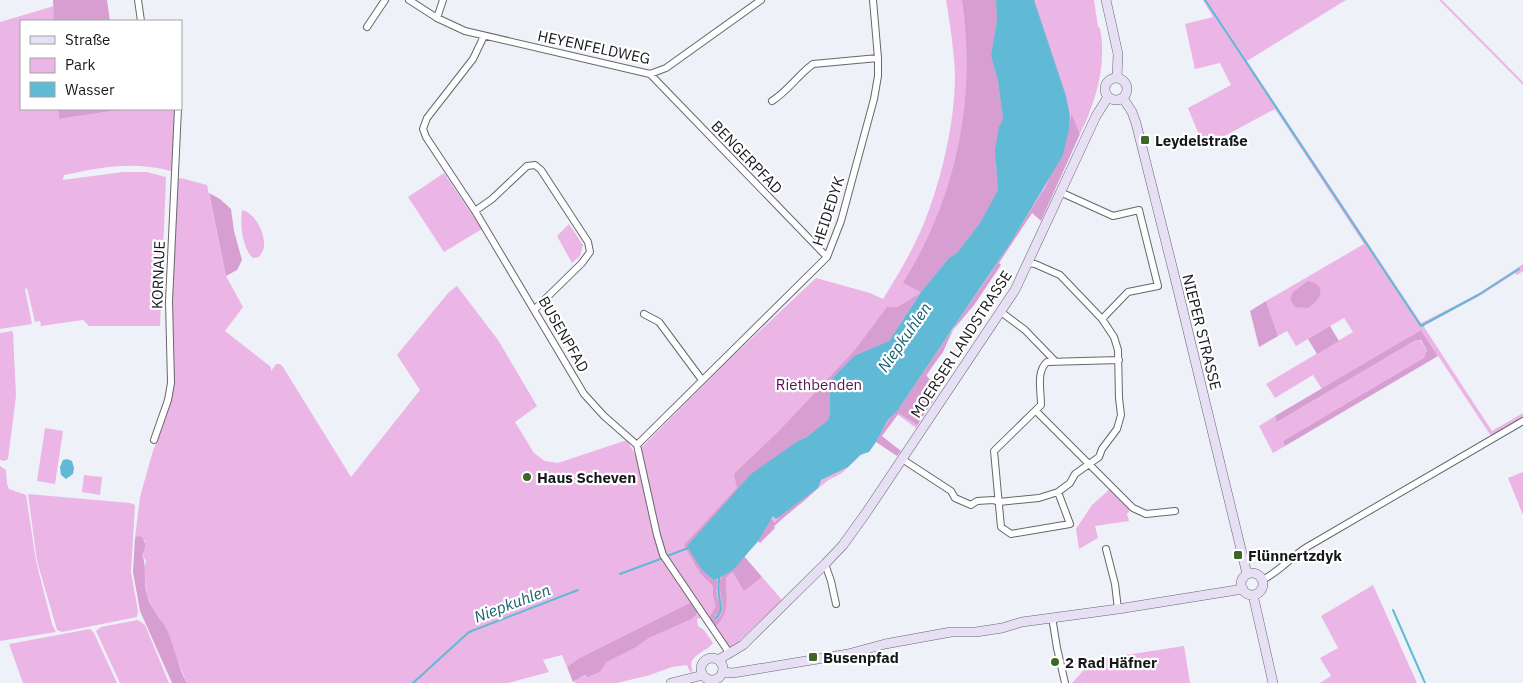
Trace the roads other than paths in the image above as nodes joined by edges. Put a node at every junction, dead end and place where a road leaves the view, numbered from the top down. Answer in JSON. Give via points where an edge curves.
{"nodes":[{"id":1,"x":138,"y":0,"type":"edge"},
{"id":2,"x":385,"y":0,"type":"edge"},
{"id":3,"x":410,"y":0,"type":"edge"},
{"id":4,"x":443,"y":0,"type":"edge"},
{"id":5,"x":761,"y":0,"type":"edge"},
{"id":6,"x":873,"y":0,"type":"edge"},
{"id":7,"x":1106,"y":0,"type":"edge"},
{"id":8,"x":437,"y":18,"type":"junction"},
{"id":9,"x":141,"y":20,"type":"edge"},
{"id":10,"x":367,"y":27,"type":"dead end"},
{"id":11,"x":484,"y":36,"type":"junction"},
{"id":12,"x":878,"y":58,"type":"junction"},
{"id":13,"x":650,"y":74,"type":"junction"},
{"id":14,"x":1117,"y":78,"type":"junction"},
{"id":15,"x":1108,"y":97,"type":"junction"},
{"id":16,"x":1123,"y":98,"type":"junction"},
{"id":17,"x":772,"y":102,"type":"dead end"},
{"id":18,"x":178,"y":110,"type":"edge"},
{"id":19,"x":1060,"y":192,"type":"junction"},
{"id":20,"x":475,"y":211,"type":"junction"},
{"id":21,"x":827,"y":257,"type":"junction"},
{"id":22,"x":1028,"y":263,"type":"junction"},
{"id":23,"x":535,"y":309,"type":"junction"},
{"id":24,"x":1000,"y":312,"type":"junction"},
{"id":25,"x":644,"y":314,"type":"dead end"},
{"id":26,"x":1102,"y":319,"type":"junction"},
{"id":27,"x":1118,"y":360,"type":"junction"},
{"id":28,"x":1055,"y":361,"type":"junction"},
{"id":29,"x":702,"y":380,"type":"junction"},
{"id":30,"x":1036,"y":411,"type":"junction"},
{"id":31,"x":1523,"y":421,"type":"edge"},
{"id":32,"x":154,"y":440,"type":"dead end"},
{"id":33,"x":637,"y":445,"type":"junction"},
{"id":34,"x":902,"y":458,"type":"junction"},
{"id":35,"x":1090,"y":464,"type":"junction"},
{"id":36,"x":1058,"y":492,"type":"junction"},
{"id":37,"x":999,"y":502,"type":"junction"},
{"id":38,"x":1175,"y":511,"type":"dead end"},
{"id":39,"x":1106,"y":549,"type":"dead end"},
{"id":40,"x":825,"y":564,"type":"junction"},
{"id":41,"x":1247,"y":574,"type":"junction"},
{"id":42,"x":1262,"y":580,"type":"junction"},
{"id":43,"x":1243,"y":589,"type":"junction"},
{"id":44,"x":1253,"y":595,"type":"junction"},
{"id":45,"x":836,"y":604,"type":"dead end"},
{"id":46,"x":1118,"y":609,"type":"junction"},
{"id":47,"x":1052,"y":617,"type":"junction"},
{"id":48,"x":730,"y":654,"type":"junction"},
{"id":49,"x":718,"y":660,"type":"junction"},
{"id":50,"x":722,"y":672,"type":"junction"},
{"id":51,"x":703,"y":675,"type":"junction"},
{"id":52,"x":713,"y":681,"type":"edge"},
{"id":53,"x":671,"y":683,"type":"edge"},
{"id":54,"x":1065,"y":683,"type":"edge"},
{"id":55,"x":1273,"y":683,"type":"edge"}],
"edges":[{"from":1,"to":9,"type":"street"},
{"from":2,"to":10,"type":"street"},
{"from":3,"to":8,"type":"street","name":"HEYENFELDWEG"},
{"from":4,"to":8,"type":"street"},
{"from":5,"to":13,"type":"street","name":"HEYENFELDWEG","via":[[666,68]]},
{"from":6,"to":12,"type":"street","name":"HEIDEDYK"},
{"from":7,"to":14,"type":"main road","via":[[1117,48]]},
{"from":8,"to":11,"type":"street","name":"HEYENFELDWEG"},
{"from":11,"to":13,"type":"street","name":"HEYENFELDWEG"},
{"from":11,"to":20,"type":"street","name":"BUSENPFAD","via":[[474,59],[427,118],[423,129]]},
{"from":12,"to":17,"type":"street","via":[[813,64]]},
{"from":12,"to":21,"type":"street","name":"HEIDEDYK","via":[[871,108],[842,221]]},
{"from":13,"to":21,"type":"street","name":"BENGERPFAD"},
{"from":14,"to":15,"type":"main road","via":[[1105,85]]},
{"from":14,"to":16,"type":"main road","via":[[1127,86]]},
{"from":15,"to":16,"type":"main road","via":[[1115,100]]},
{"from":15,"to":19,"type":"main road","name":"MOERSER LANDSTRASSE"},
{"from":16,"to":41,"type":"main road","name":"NIEPER STRASSE","via":[[1136,123]]},
{"from":18,"to":32,"type":"street","name":"KORNAUE","via":[[169,301],[170,383],[168,400]]},
{"from":19,"to":22,"type":"main road","name":"MOERSER LANDSTRASSE"},
{"from":19,"to":26,"type":"street","via":[[1113,216],[1139,210],[1158,286],[1128,292]]},
{"from":20,"to":23,"type":"street","name":"BUSENPFAD"},
{"from":20,"to":23,"type":"street","via":[[524,169],[535,166],[588,242],[590,252],[582,263]]},
{"from":21,"to":29,"type":"street","name":"HEIDEDYK"},
{"from":22,"to":24,"type":"main road","name":"MOERSER LANDSTRASSE"},
{"from":22,"to":26,"type":"street","via":[[1060,275]]},
{"from":23,"to":33,"type":"street","name":"BUSENPFAD","via":[[588,400]]},
{"from":24,"to":28,"type":"street","via":[[1025,330]]},
{"from":24,"to":34,"type":"main road","name":"MOERSER LANDSTRASSE"},
{"from":25,"to":29,"type":"street","via":[[659,322]]},
{"from":26,"to":27,"type":"street","via":[[1114,337]]},
{"from":27,"to":28,"type":"street"},
{"from":27,"to":35,"type":"street","via":[[1119,422],[1099,457]]},
{"from":28,"to":30,"type":"street","via":[[1042,366],[1041,405]]},
{"from":29,"to":33,"type":"street","name":"HEIDEDYK"},
{"from":30,"to":35,"type":"street"},
{"from":30,"to":37,"type":"street","via":[[994,451]]},
{"from":31,"to":42,"type":"street","via":[[1307,547]]},
{"from":33,"to":48,"type":"street","via":[[664,557]]},
{"from":34,"to":37,"type":"street","via":[[951,491],[955,498],[971,505],[977,501]]},
{"from":34,"to":40,"type":"main road","name":"MOERSER LANDSTRASSE","via":[[843,545]]},
{"from":35,"to":36,"type":"street"},
{"from":35,"to":38,"type":"street","via":[[1133,508],[1146,514]]},
{"from":36,"to":37,"type":"street","via":[[1039,498]]},
{"from":36,"to":37,"type":"street","via":[[1069,525],[1012,534],[1001,527]]},
{"from":39,"to":46,"type":"street"},
{"from":40,"to":45,"type":"street"},
{"from":40,"to":48,"type":"main road","name":"MOERSER LANDSTRASSE"},
{"from":41,"to":42,"type":"main road","via":[[1258,574]]},
{"from":41,"to":43,"type":"main road","name":"NIEPER STRASSE","via":[[1241,582]]},
{"from":42,"to":44,"type":"main road","via":[[1261,591]]},
{"from":43,"to":44,"type":"main road"},
{"from":43,"to":46,"type":"main road"},
{"from":44,"to":55,"type":"main road"},
{"from":46,"to":47,"type":"main road"},
{"from":47,"to":50,"type":"main road","via":[[972,633],[951,632],[848,654]]},
{"from":47,"to":54,"type":"street"},
{"from":48,"to":49,"type":"main road","name":"MOERSER LANDSTRASSE"},
{"from":49,"to":50,"type":"main road"},
{"from":49,"to":51,"type":"main road","via":[[705,660],[701,669]]},
{"from":50,"to":52,"type":"main road"},
{"from":51,"to":52,"type":"main road"},
{"from":51,"to":53,"type":"main road"}]}
